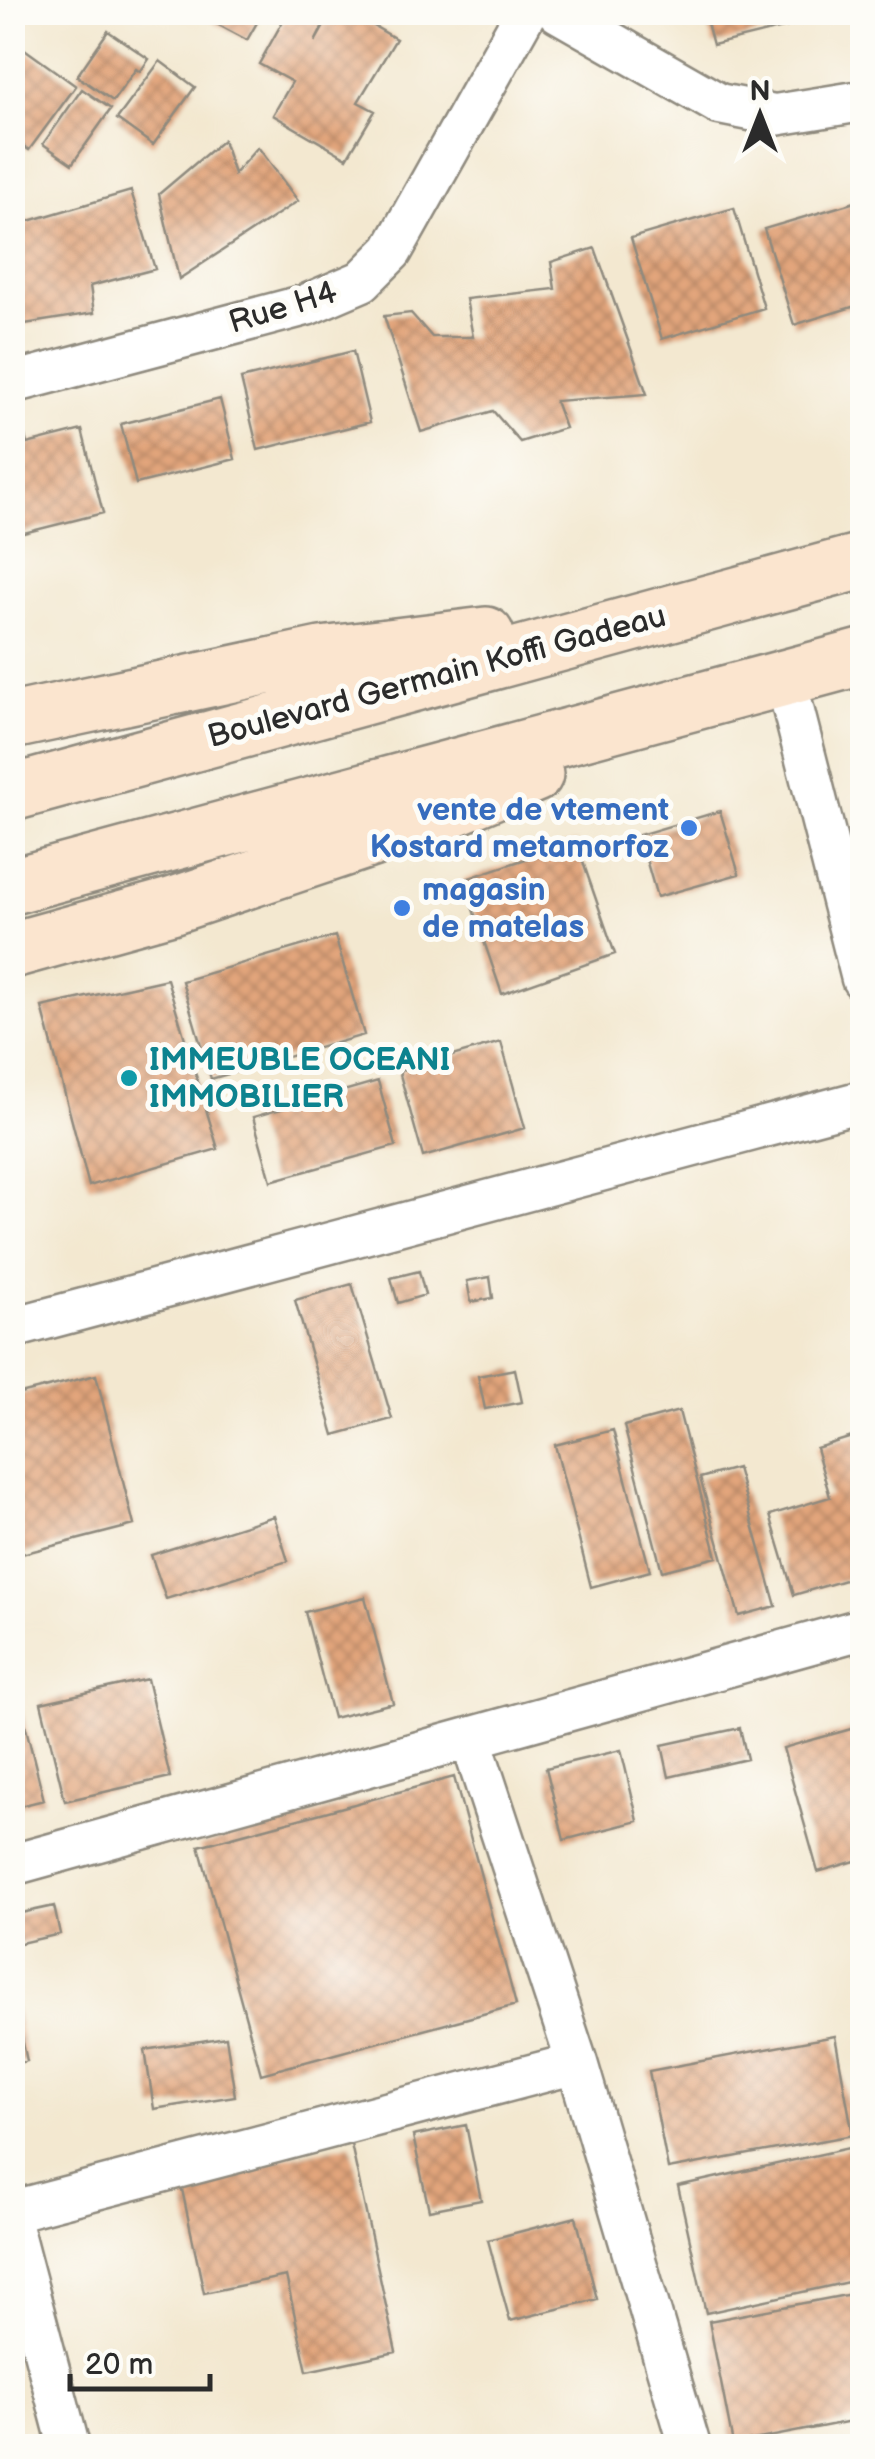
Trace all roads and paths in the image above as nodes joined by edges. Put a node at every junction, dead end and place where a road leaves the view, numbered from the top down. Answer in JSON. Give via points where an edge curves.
{"nodes":[{"id":1,"x":526,"y":12,"type":"edge"},
{"id":2,"x":558,"y":12,"type":"edge"},
{"id":3,"x":862,"y":101,"type":"edge"},
{"id":4,"x":12,"y":383,"type":"edge"},
{"id":5,"x":862,"y":561,"type":"edge"},
{"id":6,"x":760,"y":588,"type":"junction"},
{"id":7,"x":862,"y":657,"type":"edge"},
{"id":8,"x":784,"y":677,"type":"junction"},
{"id":9,"x":12,"y":721,"type":"edge"},
{"id":10,"x":12,"y":793,"type":"edge"},
{"id":11,"x":12,"y":886,"type":"edge"},
{"id":12,"x":12,"y":950,"type":"edge"},
{"id":13,"x":862,"y":979,"type":"edge"},
{"id":14,"x":862,"y":1101,"type":"edge"},
{"id":15,"x":12,"y":1328,"type":"edge"},
{"id":16,"x":862,"y":1628,"type":"edge"},
{"id":17,"x":471,"y":1740,"type":"junction"},
{"id":18,"x":12,"y":1865,"type":"edge"},
{"id":19,"x":576,"y":2063,"type":"junction"},
{"id":20,"x":12,"y":2211,"type":"edge"},
{"id":21,"x":12,"y":2229,"type":"edge"},
{"id":22,"x":68,"y":2446,"type":"edge"},
{"id":23,"x":690,"y":2446,"type":"edge"}],
"edges":[{"from":1,"to":4,"type":"street","name":"Rue H4","via":[[392,251],[362,281],[306,305]]},
{"from":2,"to":3,"type":"street","via":[[719,104],[774,115]]},
{"from":5,"to":6,"type":"main road","name":"Boulevard Germain Koffi Gadeau"},
{"from":6,"to":9,"type":"main road","via":[[562,626],[320,655]]},
{"from":6,"to":10,"type":"main road","name":"Boulevard Germain Koffi Gadeau"},
{"from":7,"to":8,"type":"main road"},
{"from":8,"to":11,"type":"main road"},
{"from":8,"to":12,"type":"main road","via":[[697,706],[413,825],[170,906]]},
{"from":8,"to":13,"type":"street"},
{"from":14,"to":15,"type":"street"},
{"from":16,"to":17,"type":"street"},
{"from":17,"to":18,"type":"street"},
{"from":17,"to":19,"type":"street"},
{"from":19,"to":20,"type":"street"},
{"from":19,"to":23,"type":"street"},
{"from":21,"to":22,"type":"street"}]}
